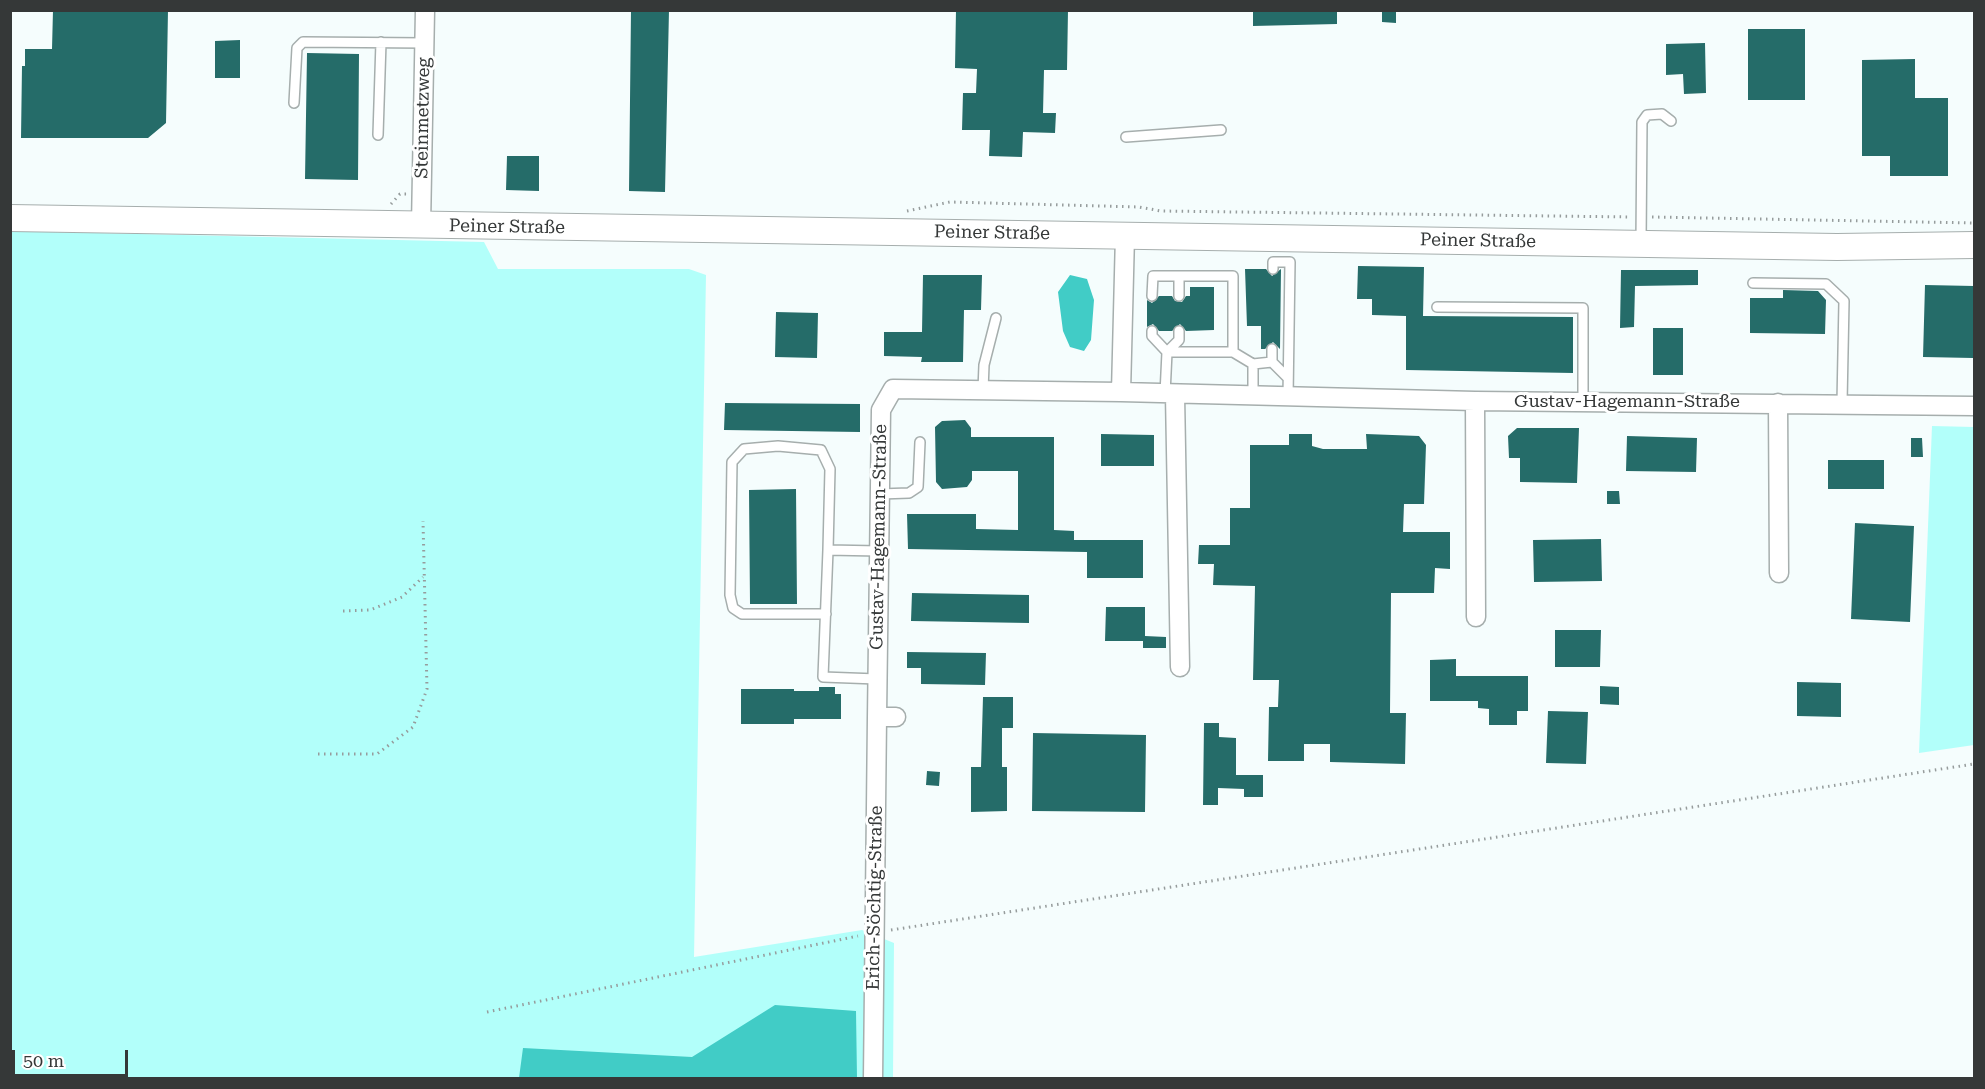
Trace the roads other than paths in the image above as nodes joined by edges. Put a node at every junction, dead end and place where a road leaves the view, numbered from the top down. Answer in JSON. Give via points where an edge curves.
{"nodes":[{"id":1,"x":425,"y":10,"type":"edge"},
{"id":2,"x":381,"y":42,"type":"junction"},
{"id":3,"x":425,"y":43,"type":"junction"},
{"id":4,"x":294,"y":103,"type":"dead end"},
{"id":5,"x":1671,"y":121,"type":"dead end"},
{"id":6,"x":1221,"y":130,"type":"dead end"},
{"id":7,"x":378,"y":135,"type":"dead end"},
{"id":8,"x":1126,"y":137,"type":"dead end"},
{"id":9,"x":10,"y":218,"type":"edge"},
{"id":10,"x":421,"y":226,"type":"junction"},
{"id":11,"x":1125,"y":235,"type":"junction"},
{"id":12,"x":1641,"y":244,"type":"junction"},
{"id":13,"x":1974,"y":245,"type":"edge"},
{"id":14,"x":1273,"y":269,"type":"dead end"},
{"id":15,"x":1179,"y":276,"type":"junction"},
{"id":16,"x":1753,"y":284,"type":"dead end"},
{"id":17,"x":1152,"y":296,"type":"dead end"},
{"id":18,"x":1179,"y":296,"type":"dead end"},
{"id":19,"x":1437,"y":307,"type":"dead end"},
{"id":20,"x":996,"y":318,"type":"dead end"},
{"id":21,"x":1152,"y":331,"type":"dead end"},
{"id":22,"x":1179,"y":331,"type":"dead end"},
{"id":23,"x":1272,"y":349,"type":"dead end"},
{"id":24,"x":1167,"y":352,"type":"junction"},
{"id":25,"x":1233,"y":352,"type":"junction"},
{"id":26,"x":1272,"y":362,"type":"junction"},
{"id":27,"x":1253,"y":364,"type":"junction"},
{"id":28,"x":1288,"y":378,"type":"junction"},
{"id":29,"x":983,"y":390,"type":"junction"},
{"id":30,"x":1121,"y":392,"type":"junction"},
{"id":31,"x":1170,"y":395,"type":"junction"},
{"id":32,"x":1253,"y":396,"type":"junction"},
{"id":33,"x":1288,"y":397,"type":"junction"},
{"id":34,"x":1475,"y":401,"type":"junction"},
{"id":35,"x":1583,"y":402,"type":"junction"},
{"id":36,"x":1778,"y":403,"type":"junction"},
{"id":37,"x":1842,"y":404,"type":"junction"},
{"id":38,"x":1974,"y":406,"type":"edge"},
{"id":39,"x":920,"y":442,"type":"dead end"},
{"id":40,"x":879,"y":494,"type":"junction"},
{"id":41,"x":828,"y":550,"type":"junction"},
{"id":42,"x":879,"y":551,"type":"junction"},
{"id":43,"x":1779,"y":573,"type":"dead end"},
{"id":44,"x":826,"y":614,"type":"junction"},
{"id":45,"x":1476,"y":617,"type":"dead end"},
{"id":46,"x":1180,"y":668,"type":"dead end"},
{"id":47,"x":877,"y":679,"type":"junction"},
{"id":48,"x":877,"y":717,"type":"junction"},
{"id":49,"x":896,"y":717,"type":"dead end"},
{"id":50,"x":873,"y":1078,"type":"edge"}],
"edges":[{"from":1,"to":3,"type":"street","name":"Steinmetzweg"},
{"from":2,"to":3,"type":"lane"},
{"from":2,"to":4,"type":"lane","via":[[303,42],[297,48]]},
{"from":2,"to":7,"type":"lane"},
{"from":3,"to":10,"type":"street","name":"Steinmetzweg"},
{"from":5,"to":12,"type":"lane","via":[[1662,114],[1647,115],[1642,123]]},
{"from":6,"to":8,"type":"lane"},
{"from":9,"to":10,"type":"main road","name":"Peiner Straße"},
{"from":10,"to":11,"type":"main road","name":"Peiner Straße"},
{"from":11,"to":12,"type":"main road","name":"Peiner Straße"},
{"from":11,"to":30,"type":"street"},
{"from":12,"to":13,"type":"main road","name":"Peiner Straße"},
{"from":14,"to":28,"type":"lane","via":[[1273,262],[1290,262]]},
{"from":15,"to":17,"type":"lane","via":[[1153,276]]},
{"from":15,"to":18,"type":"lane"},
{"from":15,"to":25,"type":"lane","via":[[1233,276]]},
{"from":16,"to":37,"type":"lane","via":[[1826,284],[1844,301]]},
{"from":19,"to":35,"type":"lane","via":[[1584,308]]},
{"from":20,"to":29,"type":"lane","via":[[984,365]]},
{"from":21,"to":24,"type":"lane"},
{"from":22,"to":24,"type":"lane","via":[[1179,340]]},
{"from":23,"to":26,"type":"lane"},
{"from":24,"to":25,"type":"lane"},
{"from":24,"to":31,"type":"lane"},
{"from":25,"to":27,"type":"lane"},
{"from":26,"to":27,"type":"lane"},
{"from":26,"to":28,"type":"lane"},
{"from":27,"to":32,"type":"lane"},
{"from":28,"to":33,"type":"lane"},
{"from":29,"to":30,"type":"street","name":"Gustav-Hagemann-Straße"},
{"from":29,"to":40,"type":"street","name":"Gustav-Hagemann-Straße","via":[[893,389],[881,410]]},
{"from":30,"to":31,"type":"street","name":"Gustav-Hagemann-Straße"},
{"from":31,"to":32,"type":"street","name":"Gustav-Hagemann-Straße"},
{"from":31,"to":46,"type":"street"},
{"from":32,"to":33,"type":"street","name":"Gustav-Hagemann-Straße"},
{"from":33,"to":34,"type":"street","name":"Gustav-Hagemann-Straße"},
{"from":34,"to":35,"type":"street","name":"Gustav-Hagemann-Straße"},
{"from":34,"to":45,"type":"street"},
{"from":35,"to":36,"type":"street","name":"Gustav-Hagemann-Straße"},
{"from":36,"to":37,"type":"street","name":"Gustav-Hagemann-Straße"},
{"from":36,"to":43,"type":"street"},
{"from":37,"to":38,"type":"street","name":"Gustav-Hagemann-Straße"},
{"from":39,"to":40,"type":"lane","via":[[918,487],[909,493]]},
{"from":40,"to":42,"type":"street","name":"Gustav-Hagemann-Straße"},
{"from":41,"to":42,"type":"lane"},
{"from":41,"to":44,"type":"lane"},
{"from":41,"to":44,"type":"lane","via":[[830,469],[821,450],[778,446],[744,449],[732,462],[733,608],[742,614]]},
{"from":42,"to":47,"type":"street","name":"Gustav-Hagemann-Straße"},
{"from":44,"to":47,"type":"lane","via":[[823,677]]},
{"from":47,"to":48,"type":"street","name":"Gustav-Hagemann-Straße"},
{"from":48,"to":49,"type":"street"},
{"from":48,"to":50,"type":"street","name":"Erich-Söchtig-Straße"}]}
